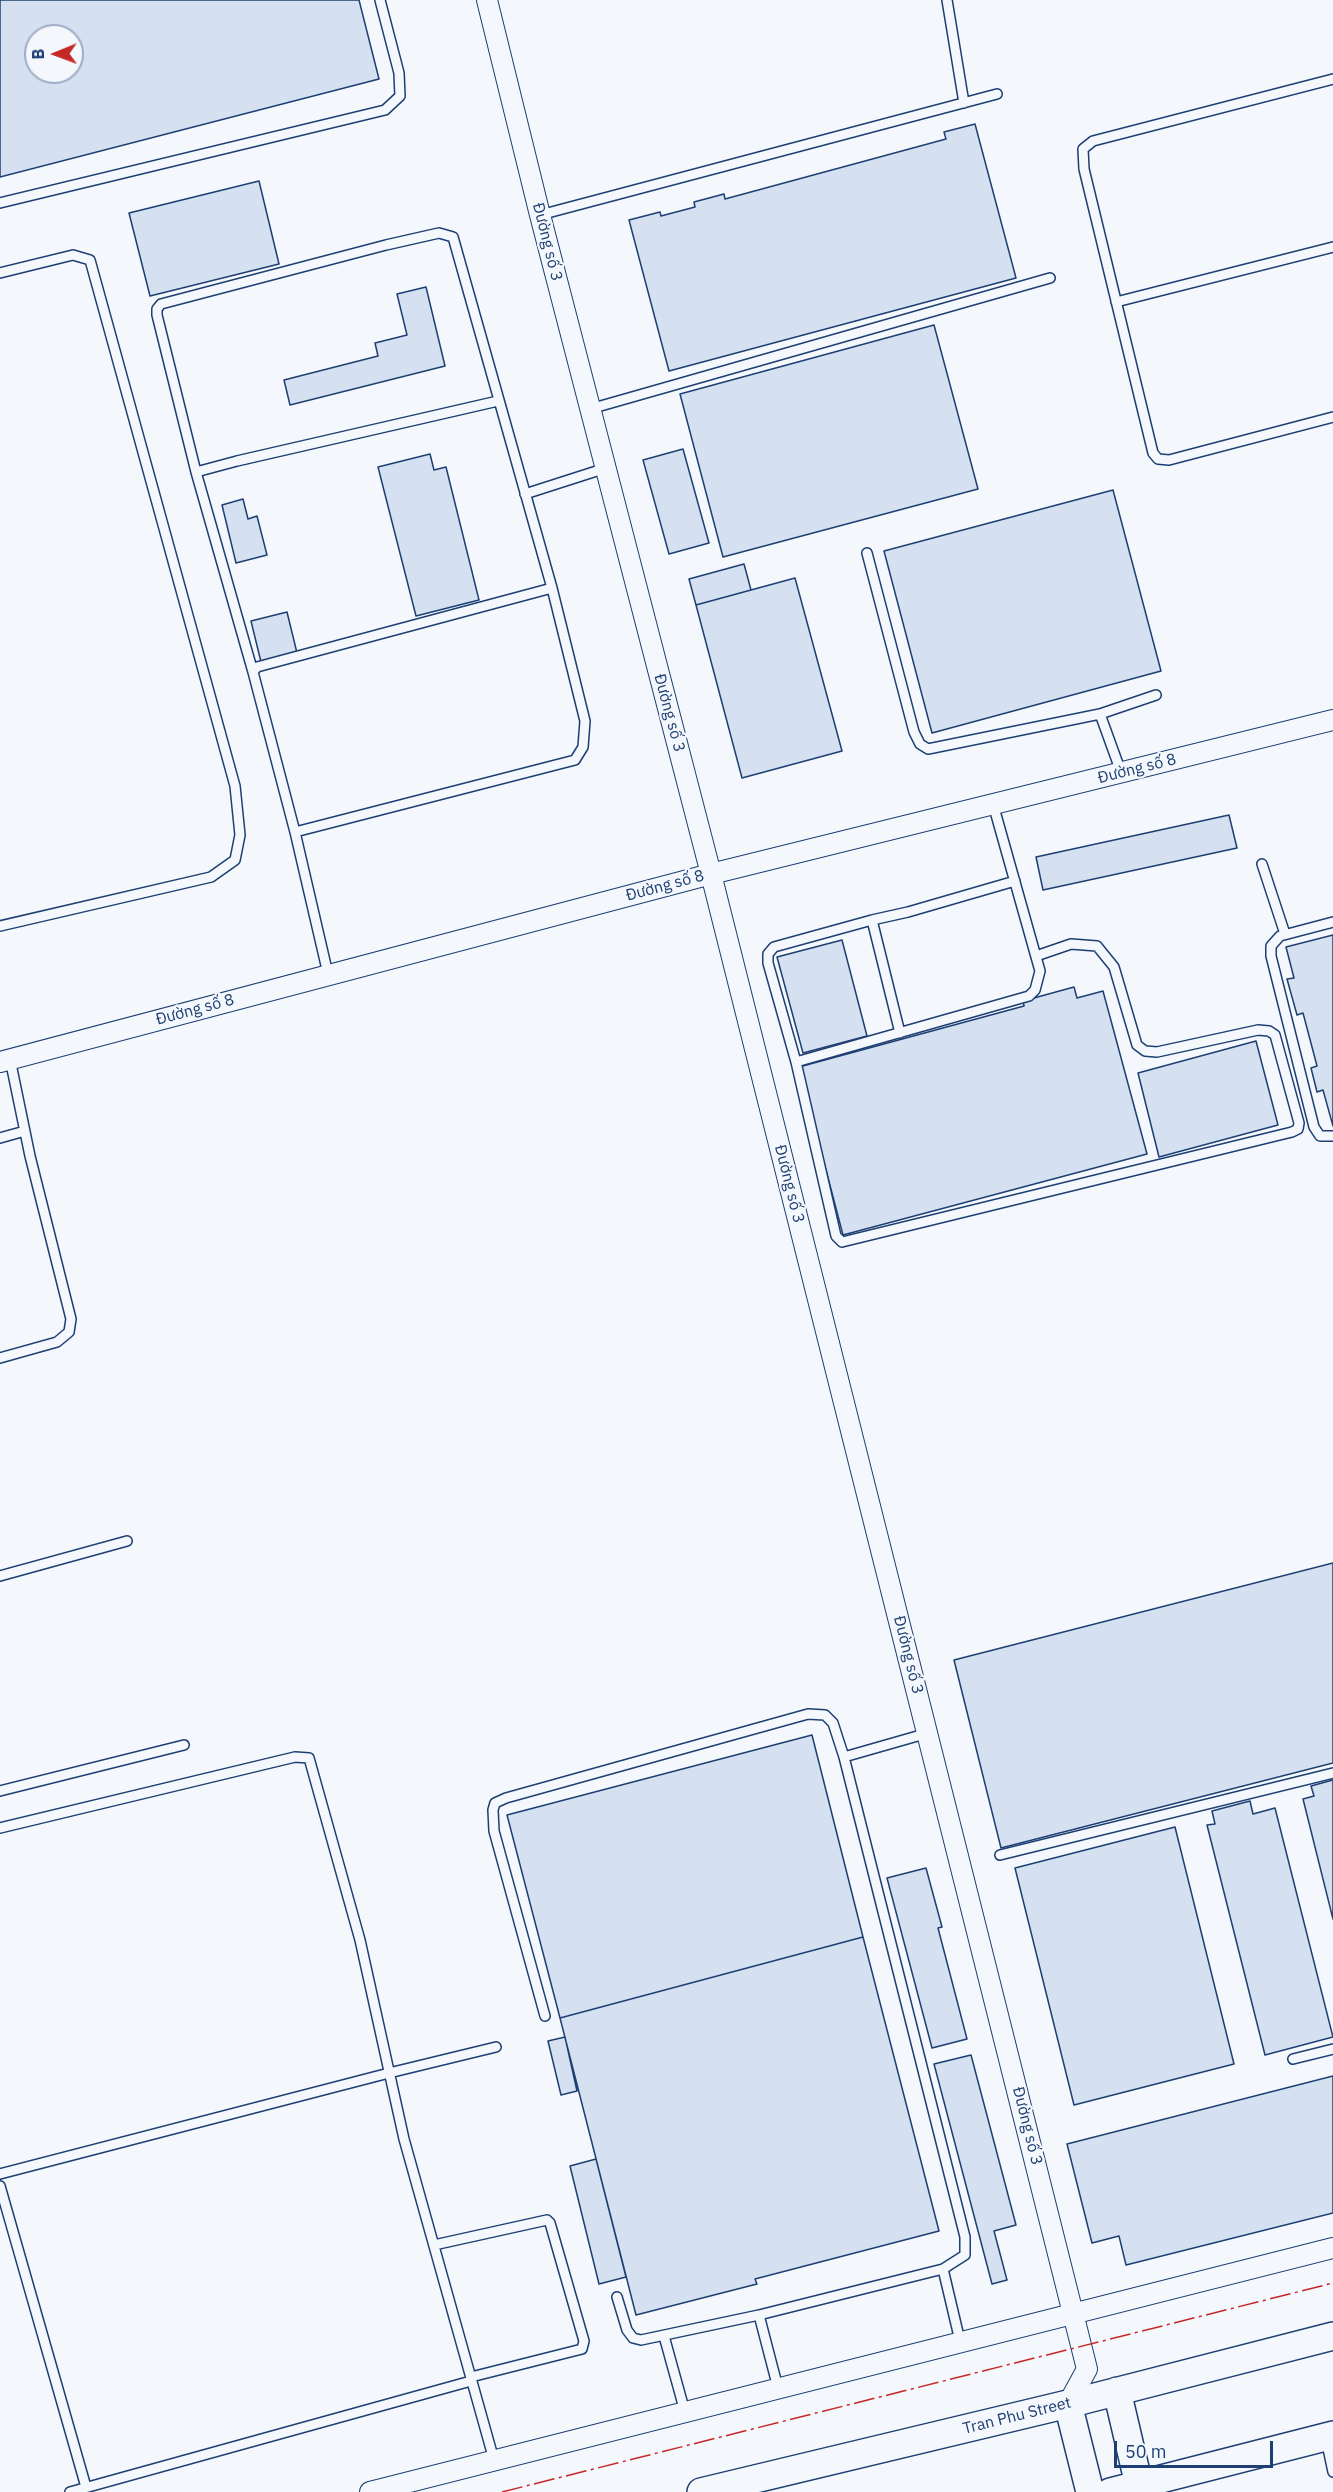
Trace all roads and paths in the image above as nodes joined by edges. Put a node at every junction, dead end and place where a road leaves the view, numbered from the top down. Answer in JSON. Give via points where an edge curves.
{"nodes":[{"id":1,"x":380,"y":0,"type":"edge"},
{"id":2,"x":487,"y":0,"type":"edge"},
{"id":3,"x":947,"y":0,"type":"edge"},
{"id":4,"x":1333,"y":79,"type":"edge"},
{"id":5,"x":997,"y":94,"type":"dead end"},
{"id":6,"x":964,"y":103,"type":"junction"},
{"id":7,"x":0,"y":203,"type":"edge"},
{"id":8,"x":540,"y":215,"type":"junction"},
{"id":9,"x":1333,"y":247,"type":"edge"},
{"id":10,"x":0,"y":273,"type":"edge"},
{"id":11,"x":1050,"y":278,"type":"dead end"},
{"id":12,"x":1116,"y":302,"type":"junction"},
{"id":13,"x":498,"y":400,"type":"junction"},
{"id":14,"x":590,"y":409,"type":"junction"},
{"id":15,"x":1333,"y":417,"type":"edge"},
{"id":16,"x":606,"y":468,"type":"junction"},
{"id":17,"x":196,"y":472,"type":"junction"},
{"id":18,"x":525,"y":494,"type":"junction"},
{"id":19,"x":867,"y":553,"type":"dead end"},
{"id":20,"x":552,"y":588,"type":"junction"},
{"id":21,"x":253,"y":672,"type":"junction"},
{"id":22,"x":1156,"y":696,"type":"dead end"},
{"id":23,"x":1100,"y":714,"type":"junction"},
{"id":24,"x":1333,"y":720,"type":"edge"},
{"id":25,"x":1121,"y":772,"type":"junction"},
{"id":26,"x":993,"y":804,"type":"junction"},
{"id":27,"x":295,"y":832,"type":"junction"},
{"id":28,"x":1262,"y":864,"type":"dead end"},
{"id":29,"x":711,"y":874,"type":"junction"},
{"id":30,"x":1015,"y":881,"type":"junction"},
{"id":31,"x":872,"y":920,"type":"junction"},
{"id":32,"x":1333,"y":922,"type":"edge"},
{"id":33,"x":0,"y":926,"type":"edge"},
{"id":34,"x":1285,"y":934,"type":"junction"},
{"id":35,"x":1036,"y":956,"type":"junction"},
{"id":36,"x":328,"y":974,"type":"junction"},
{"id":37,"x":900,"y":1033,"type":"junction"},
{"id":38,"x":5,"y":1060,"type":"edge"},
{"id":39,"x":796,"y":1062,"type":"junction"},
{"id":40,"x":25,"y":1131,"type":"junction"},
{"id":41,"x":1333,"y":1136,"type":"edge"},
{"id":42,"x":0,"y":1138,"type":"edge"},
{"id":43,"x":0,"y":1358,"type":"edge"},
{"id":44,"x":127,"y":1541,"type":"dead end"},
{"id":45,"x":0,"y":1576,"type":"edge"},
{"id":46,"x":928,"y":1733,"type":"junction"},
{"id":47,"x":184,"y":1745,"type":"dead end"},
{"id":48,"x":844,"y":1757,"type":"junction"},
{"id":49,"x":1333,"y":1773,"type":"edge"},
{"id":50,"x":0,"y":1791,"type":"edge"},
{"id":51,"x":0,"y":1828,"type":"edge"},
{"id":52,"x":1000,"y":1854,"type":"dead end"},
{"id":53,"x":545,"y":2016,"type":"dead end"},
{"id":54,"x":496,"y":2047,"type":"dead end"},
{"id":55,"x":1333,"y":2049,"type":"edge"},
{"id":56,"x":1293,"y":2059,"type":"dead end"},
{"id":57,"x":389,"y":2073,"type":"junction"},
{"id":58,"x":0,"y":2174,"type":"edge"},
{"id":59,"x":0,"y":2186,"type":"edge"},
{"id":60,"x":434,"y":2245,"type":"junction"},
{"id":61,"x":1333,"y":2248,"type":"edge"},
{"id":62,"x":943,"y":2269,"type":"junction"},
{"id":63,"x":617,"y":2297,"type":"dead end"},
{"id":64,"x":1074,"y":2312,"type":"junction"},
{"id":65,"x":759,"y":2315,"type":"junction"},
{"id":66,"x":664,"y":2336,"type":"junction"},
{"id":67,"x":1333,"y":2336,"type":"edge"},
{"id":68,"x":960,"y":2341,"type":"junction"},
{"id":69,"x":1087,"y":2369,"type":"junction"},
{"id":70,"x":471,"y":2379,"type":"junction"},
{"id":71,"x":778,"y":2388,"type":"junction"},
{"id":72,"x":1117,"y":2391,"type":"junction"},
{"id":73,"x":1068,"y":2404,"type":"junction"},
{"id":74,"x":685,"y":2412,"type":"junction"},
{"id":75,"x":1329,"y":2436,"type":"edge"},
{"id":76,"x":494,"y":2460,"type":"junction"},
{"id":77,"x":1333,"y":2472,"type":"edge"},
{"id":78,"x":86,"y":2487,"type":"junction"},
{"id":79,"x":1140,"y":2488,"type":"edge"},
{"id":80,"x":70,"y":2492,"type":"edge"},
{"id":81,"x":370,"y":2492,"type":"edge"},
{"id":82,"x":701,"y":2492,"type":"edge"},
{"id":83,"x":1089,"y":2492,"type":"edge"},
{"id":84,"x":1110,"y":2492,"type":"edge"}],
"edges":[{"from":1,"to":7,"type":"lane","via":[[399,72],[400,96],[385,110]]},
{"from":2,"to":8,"type":"street","name":"Đường số 3"},
{"from":3,"to":6,"type":"lane"},
{"from":4,"to":12,"type":"lane","via":[[1093,141],[1083,149],[1084,169]]},
{"from":5,"to":6,"type":"lane"},
{"from":6,"to":8,"type":"lane"},
{"from":8,"to":14,"type":"street","name":"Đường số 3"},
{"from":9,"to":12,"type":"lane"},
{"from":10,"to":33,"type":"lane","via":[[73,255],[90,260],[235,786],[240,835],[235,860],[211,877]]},
{"from":11,"to":14,"type":"lane"},
{"from":12,"to":15,"type":"lane","via":[[1153,453],[1158,459],[1169,460]]},
{"from":13,"to":17,"type":"lane"},
{"from":13,"to":17,"type":"lane","via":[[453,237],[439,232],[396,242],[161,304],[157,315]]},
{"from":13,"to":18,"type":"lane"},
{"from":14,"to":16,"type":"street","name":"Đường số 3"},
{"from":16,"to":18,"type":"lane"},
{"from":16,"to":29,"type":"street","name":"Đường số 3"},
{"from":17,"to":21,"type":"lane"},
{"from":18,"to":20,"type":"lane"},
{"from":19,"to":23,"type":"lane","via":[[920,744],[928,749]]},
{"from":20,"to":21,"type":"lane","via":[[257,667]]},
{"from":20,"to":27,"type":"lane","via":[[585,721],[583,747],[575,760]]},
{"from":21,"to":27,"type":"lane"},
{"from":22,"to":23,"type":"lane"},
{"from":23,"to":25,"type":"lane"},
{"from":24,"to":25,"type":"street","name":"Đường số 8"},
{"from":25,"to":26,"type":"street","name":"Đường số 8"},
{"from":26,"to":29,"type":"street","name":"Đường số 8"},
{"from":26,"to":30,"type":"lane"},
{"from":27,"to":36,"type":"lane"},
{"from":28,"to":34,"type":"lane"},
{"from":29,"to":36,"type":"street","name":"Đường số 8"},
{"from":29,"to":46,"type":"street","name":"Đường số 3"},
{"from":30,"to":31,"type":"lane"},
{"from":30,"to":35,"type":"lane"},
{"from":31,"to":37,"type":"lane"},
{"from":31,"to":39,"type":"lane","via":[[774,947],[768,954]]},
{"from":32,"to":34,"type":"lane"},
{"from":34,"to":41,"type":"lane","via":[[1271,946],[1271,956],[1314,1127],[1320,1136]]},
{"from":35,"to":37,"type":"lane","via":[[1040,971],[1035,990],[1029,996]]},
{"from":35,"to":39,"type":"lane","via":[[1071,945],[1097,946],[1114,968],[1137,1045],[1145,1051],[1269,1031],[1275,1035],[1298,1129],[842,1242],[836,1236]]},
{"from":36,"to":38,"type":"street","name":"Đường số 8"},
{"from":37,"to":39,"type":"lane"},
{"from":38,"to":40,"type":"lane"},
{"from":40,"to":42,"type":"lane"},
{"from":40,"to":43,"type":"lane","via":[[71,1319],[69,1332],[57,1342]]},
{"from":44,"to":45,"type":"lane"},
{"from":46,"to":48,"type":"lane"},
{"from":46,"to":64,"type":"street","name":"Đường số 3"},
{"from":47,"to":50,"type":"lane"},
{"from":48,"to":53,"type":"lane","via":[[832,1723],[825,1715],[808,1714],[495,1803],[494,1831]]},
{"from":48,"to":62,"type":"lane","via":[[965,2237],[965,2255]]},
{"from":49,"to":52,"type":"lane"},
{"from":51,"to":57,"type":"lane","via":[[295,1757],[309,1758],[360,1940]]},
{"from":54,"to":57,"type":"lane"},
{"from":55,"to":56,"type":"lane"},
{"from":57,"to":58,"type":"lane"},
{"from":57,"to":60,"type":"lane"},
{"from":59,"to":78,"type":"lane"},
{"from":60,"to":70,"type":"lane"},
{"from":60,"to":70,"type":"lane","via":[[547,2220],[584,2341],[582,2349]]},
{"from":61,"to":64,"type":"street"},
{"from":62,"to":65,"type":"lane"},
{"from":62,"to":68,"type":"lane"},
{"from":63,"to":66,"type":"lane","via":[[633,2338]]},
{"from":64,"to":68,"type":"street"},
{"from":64,"to":69,"type":"street","name":"Đường số 3"},
{"from":65,"to":66,"type":"lane"},
{"from":65,"to":71,"type":"lane"},
{"from":66,"to":74,"type":"lane"},
{"from":67,"to":72,"type":"main road","name":"Tran Phu Street"},
{"from":68,"to":71,"type":"street"},
{"from":69,"to":72,"type":"street"},
{"from":69,"to":73,"type":"street"},
{"from":70,"to":76,"type":"lane"},
{"from":70,"to":78,"type":"lane"},
{"from":71,"to":74,"type":"street"},
{"from":72,"to":73,"type":"main road","name":"Tran Phu Street"},
{"from":72,"to":79,"type":"main road"},
{"from":73,"to":82,"type":"main road","name":"Tran Phu Street"},
{"from":73,"to":83,"type":"main road"},
{"from":74,"to":76,"type":"street"},
{"from":75,"to":77,"type":"lane"},
{"from":75,"to":79,"type":"main road"},
{"from":76,"to":81,"type":"street"},
{"from":78,"to":80,"type":"lane"},
{"from":79,"to":84,"type":"main road"}]}
